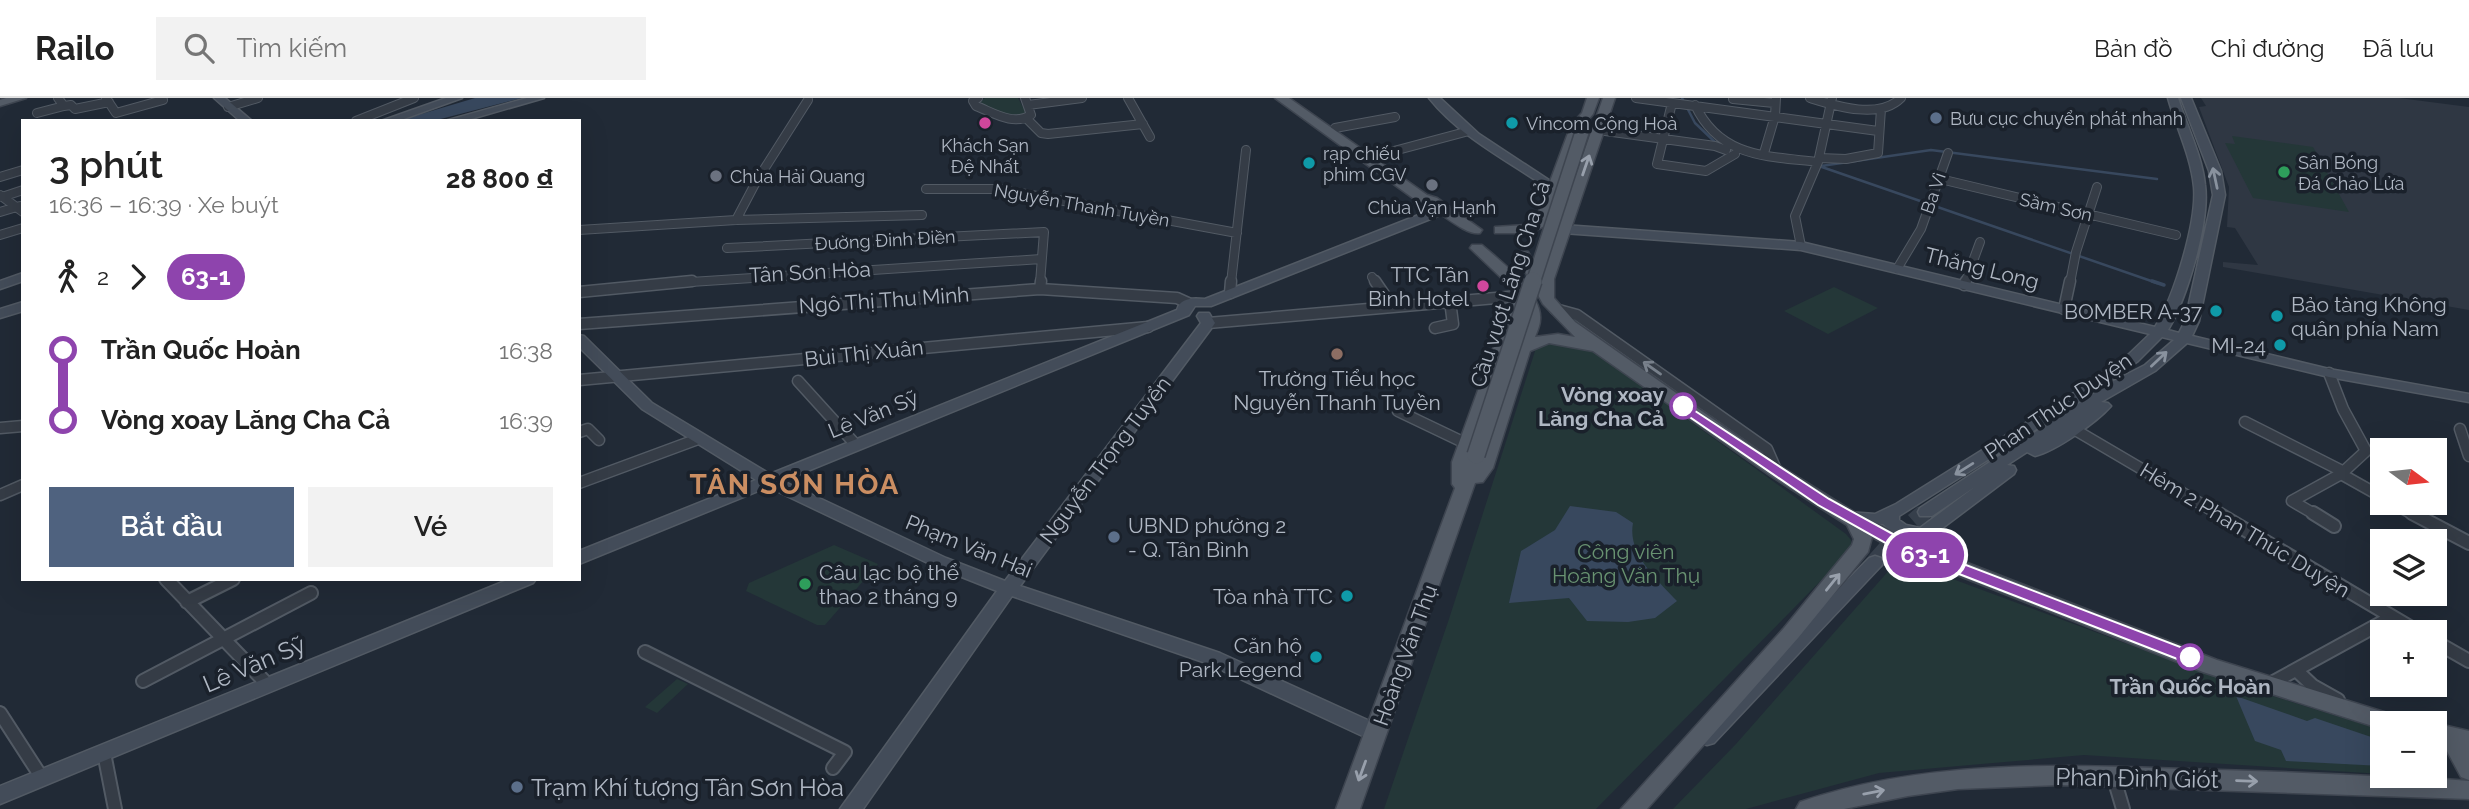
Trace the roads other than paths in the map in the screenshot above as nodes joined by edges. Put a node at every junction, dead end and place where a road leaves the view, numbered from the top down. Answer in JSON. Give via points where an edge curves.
{"nodes":[{"id":1,"x":20,"y":98,"type":"edge"},
{"id":2,"x":219,"y":98,"type":"edge"},
{"id":3,"x":258,"y":98,"type":"edge"},
{"id":4,"x":414,"y":98,"type":"edge"},
{"id":5,"x":457,"y":98,"type":"edge"},
{"id":6,"x":539,"y":98,"type":"edge"},
{"id":7,"x":978,"y":98,"type":"edge"},
{"id":8,"x":1082,"y":98,"type":"edge"},
{"id":9,"x":1128,"y":98,"type":"edge"},
{"id":10,"x":1281,"y":98,"type":"edge"},
{"id":11,"x":1292,"y":98,"type":"edge"},
{"id":12,"x":1434,"y":98,"type":"edge"},
{"id":13,"x":1592,"y":98,"type":"edge"},
{"id":14,"x":1609,"y":98,"type":"edge"},
{"id":15,"x":1636,"y":98,"type":"edge"},
{"id":16,"x":1733,"y":98,"type":"edge"},
{"id":17,"x":1810,"y":98,"type":"edge"},
{"id":18,"x":1901,"y":98,"type":"edge"},
{"id":19,"x":2173,"y":98,"type":"edge"},
{"id":20,"x":2186,"y":98,"type":"edge"},
{"id":21,"x":0,"y":100,"type":"edge"},
{"id":22,"x":61,"y":100,"type":"edge"},
{"id":23,"x":108,"y":100,"type":"edge"},
{"id":24,"x":163,"y":100,"type":"dead end"},
{"id":25,"x":808,"y":100,"type":"dead end"},
{"id":26,"x":1775,"y":101,"type":"edge"},
{"id":27,"x":1026,"y":102,"type":"edge"},
{"id":28,"x":1831,"y":102,"type":"edge"},
{"id":29,"x":151,"y":103,"type":"junction"},
{"id":30,"x":1685,"y":103,"type":"edge"},
{"id":31,"x":83,"y":107,"type":"junction"},
{"id":32,"x":228,"y":107,"type":"junction"},
{"id":33,"x":1881,"y":108,"type":"junction"},
{"id":34,"x":36,"y":110,"type":"dead end"},
{"id":35,"x":1732,"y":110,"type":"junction"},
{"id":36,"x":150,"y":114,"type":"dead end"},
{"id":37,"x":1775,"y":116,"type":"junction"},
{"id":38,"x":1395,"y":117,"type":"dead end"},
{"id":39,"x":87,"y":118,"type":"dead end"},
{"id":40,"x":1026,"y":118,"type":"junction"},
{"id":41,"x":244,"y":119,"type":"edge"},
{"id":42,"x":361,"y":119,"type":"edge"},
{"id":43,"x":392,"y":119,"type":"edge"},
{"id":44,"x":458,"y":119,"type":"edge"},
{"id":45,"x":1590,"y":123,"type":"junction"},
{"id":46,"x":1143,"y":124,"type":"junction"},
{"id":47,"x":1826,"y":124,"type":"junction"},
{"id":48,"x":1335,"y":128,"type":"junction"},
{"id":49,"x":1469,"y":131,"type":"junction"},
{"id":50,"x":1878,"y":131,"type":"junction"},
{"id":51,"x":1150,"y":137,"type":"dead end"},
{"id":52,"x":1664,"y":139,"type":"junction"},
{"id":53,"x":1246,"y":150,"type":"dead end"},
{"id":54,"x":1764,"y":153,"type":"junction"},
{"id":55,"x":1948,"y":153,"type":"dead end"},
{"id":56,"x":1375,"y":156,"type":"junction"},
{"id":57,"x":1818,"y":163,"type":"junction"},
{"id":58,"x":1561,"y":169,"type":"junction"},
{"id":59,"x":21,"y":171,"type":"edge"},
{"id":60,"x":1534,"y":173,"type":"junction"},
{"id":61,"x":0,"y":177,"type":"edge"},
{"id":62,"x":1936,"y":178,"type":"junction"},
{"id":63,"x":2097,"y":187,"type":"dead end"},
{"id":64,"x":1554,"y":188,"type":"junction"},
{"id":65,"x":926,"y":190,"type":"dead end"},
{"id":66,"x":21,"y":191,"type":"edge"},
{"id":67,"x":1,"y":196,"type":"edge"},
{"id":68,"x":1438,"y":205,"type":"junction"},
{"id":69,"x":21,"y":208,"type":"edge"},
{"id":70,"x":0,"y":212,"type":"edge"},
{"id":71,"x":2088,"y":214,"type":"junction"},
{"id":72,"x":922,"y":215,"type":"dead end"},
{"id":73,"x":736,"y":220,"type":"junction"},
{"id":74,"x":21,"y":229,"type":"edge"},
{"id":75,"x":1563,"y":229,"type":"junction"},
{"id":76,"x":581,"y":230,"type":"edge"},
{"id":77,"x":1475,"y":230,"type":"junction"},
{"id":78,"x":1500,"y":230,"type":"junction"},
{"id":79,"x":1237,"y":233,"type":"junction"},
{"id":80,"x":0,"y":235,"type":"edge"},
{"id":81,"x":2176,"y":235,"type":"dead end"},
{"id":82,"x":2193,"y":241,"type":"junction"},
{"id":83,"x":1980,"y":242,"type":"dead end"},
{"id":84,"x":2210,"y":245,"type":"junction"},
{"id":85,"x":1801,"y":246,"type":"junction"},
{"id":86,"x":727,"y":248,"type":"dead end"},
{"id":87,"x":1477,"y":248,"type":"junction"},
{"id":88,"x":1528,"y":249,"type":"junction"},
{"id":89,"x":1041,"y":259,"type":"junction"},
{"id":90,"x":1897,"y":269,"type":"junction"},
{"id":91,"x":1372,"y":277,"type":"dead end"},
{"id":92,"x":21,"y":278,"type":"edge"},
{"id":93,"x":0,"y":285,"type":"edge"},
{"id":94,"x":1964,"y":285,"type":"junction"},
{"id":95,"x":1040,"y":289,"type":"junction"},
{"id":96,"x":581,"y":292,"type":"edge"},
{"id":97,"x":1519,"y":292,"type":"junction"},
{"id":98,"x":1230,"y":293,"type":"junction"},
{"id":99,"x":1450,"y":301,"type":"junction"},
{"id":100,"x":1551,"y":304,"type":"junction"},
{"id":101,"x":1392,"y":306,"type":"junction"},
{"id":102,"x":21,"y":307,"type":"edge"},
{"id":103,"x":1186,"y":308,"type":"junction"},
{"id":104,"x":2064,"y":309,"type":"junction"},
{"id":105,"x":0,"y":314,"type":"edge"},
{"id":106,"x":1206,"y":314,"type":"junction"},
{"id":107,"x":581,"y":324,"type":"edge"},
{"id":108,"x":1148,"y":327,"type":"junction"},
{"id":109,"x":1435,"y":328,"type":"dead end"},
{"id":110,"x":2160,"y":332,"type":"junction"},
{"id":111,"x":2185,"y":338,"type":"junction"},
{"id":112,"x":581,"y":342,"type":"edge"},
{"id":113,"x":1525,"y":348,"type":"junction"},
{"id":114,"x":1602,"y":350,"type":"junction"},
{"id":115,"x":2329,"y":373,"type":"junction"},
{"id":116,"x":616,"y":376,"type":"junction"},
{"id":117,"x":2132,"y":377,"type":"junction"},
{"id":118,"x":581,"y":380,"type":"edge"},
{"id":119,"x":798,"y":381,"type":"dead end"},
{"id":120,"x":2469,"y":398,"type":"edge"},
{"id":121,"x":1398,"y":411,"type":"dead end"},
{"id":122,"x":2245,"y":422,"type":"dead end"},
{"id":123,"x":21,"y":426,"type":"edge"},
{"id":124,"x":0,"y":428,"type":"edge"},
{"id":125,"x":2072,"y":428,"type":"junction"},
{"id":126,"x":2460,"y":429,"type":"dead end"},
{"id":127,"x":581,"y":431,"type":"edge"},
{"id":128,"x":698,"y":439,"type":"junction"},
{"id":129,"x":599,"y":440,"type":"dead end"},
{"id":130,"x":856,"y":445,"type":"junction"},
{"id":131,"x":1472,"y":450,"type":"junction"},
{"id":132,"x":2469,"y":456,"type":"edge"},
{"id":133,"x":1777,"y":472,"type":"junction"},
{"id":134,"x":2343,"y":473,"type":"junction"},
{"id":135,"x":769,"y":481,"type":"junction"},
{"id":136,"x":581,"y":482,"type":"edge"},
{"id":137,"x":21,"y":486,"type":"edge"},
{"id":138,"x":2370,"y":490,"type":"edge"},
{"id":139,"x":0,"y":495,"type":"edge"},
{"id":140,"x":1461,"y":501,"type":"junction"},
{"id":141,"x":1926,"y":512,"type":"tunnel mouth"},
{"id":142,"x":1891,"y":514,"type":"junction"},
{"id":143,"x":2415,"y":515,"type":"edge"},
{"id":144,"x":1851,"y":519,"type":"junction"},
{"id":145,"x":2334,"y":526,"type":"dead end"},
{"id":146,"x":1914,"y":540,"type":"junction"},
{"id":147,"x":2469,"y":543,"type":"edge"},
{"id":148,"x":581,"y":557,"type":"edge"},
{"id":149,"x":1875,"y":562,"type":"tunnel mouth"},
{"id":150,"x":168,"y":581,"type":"edge"},
{"id":151,"x":229,"y":581,"type":"edge"},
{"id":152,"x":522,"y":581,"type":"edge"},
{"id":153,"x":1009,"y":588,"type":"junction"},
{"id":154,"x":311,"y":593,"type":"dead end"},
{"id":155,"x":187,"y":602,"type":"junction"},
{"id":156,"x":2392,"y":617,"type":"junction"},
{"id":157,"x":2397,"y":620,"type":"edge"},
{"id":158,"x":224,"y":641,"type":"junction"},
{"id":159,"x":2447,"y":648,"type":"edge"},
{"id":160,"x":645,"y":652,"type":"dead end"},
{"id":161,"x":2469,"y":660,"type":"edge"},
{"id":162,"x":2296,"y":670,"type":"junction"},
{"id":163,"x":143,"y":681,"type":"dead end"},
{"id":164,"x":268,"y":685,"type":"junction"},
{"id":165,"x":2267,"y":685,"type":"junction"},
{"id":166,"x":0,"y":713,"type":"edge"},
{"id":167,"x":2370,"y":714,"type":"edge"},
{"id":168,"x":2370,"y":716,"type":"edge"},
{"id":169,"x":1376,"y":733,"type":"junction"},
{"id":170,"x":2451,"y":736,"type":"edge"},
{"id":171,"x":104,"y":753,"type":"junction"},
{"id":172,"x":832,"y":768,"type":"dead end"},
{"id":173,"x":2469,"y":771,"type":"edge"},
{"id":174,"x":2113,"y":775,"type":"junction"},
{"id":175,"x":42,"y":778,"type":"junction"},
{"id":176,"x":1659,"y":781,"type":"junction"},
{"id":177,"x":2370,"y":785,"type":"edge"},
{"id":178,"x":2434,"y":788,"type":"edge"},
{"id":179,"x":2469,"y":790,"type":"edge"},
{"id":180,"x":0,"y":795,"type":"edge"},
{"id":181,"x":115,"y":809,"type":"edge"},
{"id":182,"x":851,"y":809,"type":"edge"},
{"id":183,"x":1348,"y":809,"type":"edge"},
{"id":184,"x":1633,"y":809,"type":"edge"},
{"id":185,"x":1808,"y":809,"type":"edge"},
{"id":186,"x":2123,"y":809,"type":"edge"}],
"edges":[{"from":1,"to":21,"type":"main road"},
{"from":2,"to":32,"type":"main road"},
{"from":3,"to":32,"type":"street"},
{"from":4,"to":42,"type":"street"},
{"from":5,"to":43,"type":"main road"},
{"from":6,"to":44,"type":"main road"},
{"from":7,"to":40,"type":"street","via":[[973,101],[976,106],[1012,120]]},
{"from":8,"to":27,"type":"street"},
{"from":9,"to":46,"type":"street"},
{"from":10,"to":68,"type":"main road"},
{"from":11,"to":48,"type":"main road"},
{"from":12,"to":49,"type":"main road"},
{"from":13,"to":45,"type":"main road"},
{"from":14,"to":45,"type":"main road"},
{"from":15,"to":30,"type":"street"},
{"from":16,"to":26,"type":"street"},
{"from":16,"to":35,"type":"street"},
{"from":17,"to":28,"type":"street"},
{"from":18,"to":33,"type":"street","via":[[1901,102]]},
{"from":19,"to":82,"type":"main road","name":"Phan Thúc Duyện","via":[[2197,169],[2200,193]]},
{"from":84,"to":20,"type":"main road","one_way":true,"via":[[2217,183]]},
{"from":22,"to":31,"type":"street"},
{"from":22,"to":34,"type":"street"},
{"from":23,"to":29,"type":"street","via":[[116,113]]},
{"from":23,"to":31,"type":"street"},
{"from":24,"to":29,"type":"street"},
{"from":25,"to":73,"type":"street"},
{"from":26,"to":37,"type":"street"},
{"from":27,"to":40,"type":"street","via":[[1031,113]]},
{"from":28,"to":33,"type":"street"},
{"from":28,"to":47,"type":"street"},
{"from":29,"to":36,"type":"street","via":[[153,109],[146,110]]},
{"from":30,"to":35,"type":"street"},
{"from":30,"to":52,"type":"street"},
{"from":30,"to":54,"type":"street","via":[[1723,144]]},
{"from":31,"to":39,"type":"street"},
{"from":32,"to":41,"type":"main road"},
{"from":33,"to":50,"type":"street"},
{"from":35,"to":37,"type":"street"},
{"from":37,"to":47,"type":"street"},
{"from":37,"to":54,"type":"street"},
{"from":38,"to":48,"type":"street"},
{"from":40,"to":46,"type":"street","via":[[1048,134]]},
{"from":45,"to":52,"type":"street"},
{"from":45,"to":58,"type":"main road","via":[[1577,125]]},
{"from":75,"to":45,"type":"main road","one_way":true},
{"from":45,"to":131,"type":"main road","name":"Cầu vượt Lăng Cha Cả","bridge":true},
{"from":46,"to":51,"type":"street"},
{"from":47,"to":50,"type":"street"},
{"from":47,"to":57,"type":"street"},
{"from":48,"to":56,"type":"main road"},
{"from":49,"to":56,"type":"street"},
{"from":49,"to":60,"type":"main road"},
{"from":50,"to":57,"type":"street","via":[[1876,155]]},
{"from":52,"to":52,"type":"street","via":[[1657,164],[1706,171],[1735,154],[1715,146]]},
{"from":53,"to":79,"type":"street"},
{"from":54,"to":57,"type":"street"},
{"from":55,"to":62,"type":"street","name":"Ba Vì"},
{"from":56,"to":68,"type":"main road","via":[[1431,195]]},
{"from":57,"to":85,"type":"street","via":[[1795,216]]},
{"from":58,"to":60,"type":"main road"},
{"from":58,"to":64,"type":"main road"},
{"from":59,"to":61,"type":"street"},
{"from":60,"to":64,"type":"main road"},
{"from":62,"to":71,"type":"street","name":"Sầm Sơn"},
{"from":62,"to":90,"type":"street","name":"Ba Vì","via":[[1911,254]]},
{"from":63,"to":71,"type":"street"},
{"from":64,"to":78,"type":"main road","via":[[1540,225]]},
{"from":65,"to":79,"type":"street","name":"Nguyễn Thanh Tuyền","via":[[999,189]]},
{"from":66,"to":67,"type":"street"},
{"from":67,"to":69,"type":"street"},
{"from":68,"to":77,"type":"main road"},
{"from":68,"to":98,"type":"main road"},
{"from":69,"to":70,"type":"street"},
{"from":71,"to":81,"type":"street","name":"Sầm Sơn"},
{"from":71,"to":104,"type":"street"},
{"from":72,"to":73,"type":"street"},
{"from":73,"to":76,"type":"street"},
{"from":74,"to":80,"type":"street"},
{"from":75,"to":85,"type":"main road","name":"Thăng Long"},
{"from":75,"to":88,"type":"main road"},
{"from":75,"to":88,"type":"main road"},
{"from":75,"to":100,"type":"main road","via":[[1546,279]]},
{"from":77,"to":78,"type":"main road"},
{"from":77,"to":87,"type":"main road","via":[[1470,239]]},
{"from":78,"to":88,"type":"main road"},
{"from":79,"to":98,"type":"street"},
{"from":82,"to":84,"type":"main road"},
{"from":82,"to":110,"type":"main road","name":"Phan Thúc Duyện","via":[[2178,296]]},
{"from":83,"to":94,"type":"street"},
{"from":84,"to":111,"type":"main road"},
{"from":85,"to":90,"type":"main road","name":"Thăng Long"},
{"from":86,"to":89,"type":"street","name":"Đường Đinh Điền","via":[[1044,232]]},
{"from":87,"to":88,"type":"main road","via":[[1495,255]]},
{"from":87,"to":97,"type":"main road","name":"Hoàng Văn Thụ"},
{"from":88,"to":100,"type":"main road"},
{"from":89,"to":95,"type":"street"},
{"from":89,"to":96,"type":"street","name":"Tân Sơn Hòa","via":[[720,278]]},
{"from":90,"to":94,"type":"main road","name":"Thăng Long"},
{"from":91,"to":101,"type":"street"},
{"from":92,"to":93,"type":"main road"},
{"from":94,"to":104,"type":"main road","name":"Thăng Long"},
{"from":95,"to":103,"type":"street","name":"Ngô Thị Thu Minh","via":[[1177,298]]},
{"from":95,"to":107,"type":"street","name":"Ngô Thị Thu Minh"},
{"from":97,"to":99,"type":"street"},
{"from":97,"to":113,"type":"main road","name":"Hoàng Văn Thụ","via":[[1531,306],[1533,319]]},
{"from":97,"to":131,"type":"main road","name":"Hoàng Văn Thụ"},
{"from":98,"to":106,"type":"main road"},
{"from":99,"to":101,"type":"street"},
{"from":99,"to":109,"type":"street","via":[[1454,324]]},
{"from":100,"to":114,"type":"main road"},
{"from":133,"to":100,"type":"street","one_way":true,"via":[[1767,449],[1577,315]]},
{"from":101,"to":106,"type":"street"},
{"from":102,"to":105,"type":"main road"},
{"from":103,"to":106,"type":"main road","via":[[1191,316]]},
{"from":103,"to":108,"type":"main road","name":"Lê Văn Sỹ"},
{"from":104,"to":110,"type":"main road","name":"Thăng Long"},
{"from":106,"to":153,"type":"main road","name":"Nguyễn Trọng Tuyển"},
{"from":108,"to":116,"type":"street","name":"Bùi Thị Xuân"},
{"from":108,"to":130,"type":"main road","name":"Lê Văn Sỹ"},
{"from":110,"to":111,"type":"main road","name":"Thăng Long"},
{"from":110,"to":142,"type":"main road","name":"Phan Thúc Duyện","one_way":true,"via":[[2121,368]]},
{"from":111,"to":115,"type":"main road","name":"Thăng Long"},
{"from":117,"to":111,"type":"main road","name":"Phan Thúc Duyện","one_way":true},
{"from":112,"to":116,"type":"main road","name":"Phạm Văn Hai"},
{"from":113,"to":114,"type":"main road","via":[[1535,341],[1555,339]]},
{"from":113,"to":140,"type":"main road","name":"Hoàng Văn Thụ","via":[[1484,468]]},
{"from":114,"to":133,"type":"main road"},
{"from":115,"to":120,"type":"main road","name":"Thăng Long"},
{"from":115,"to":134,"type":"street","via":[[2366,451]]},
{"from":116,"to":118,"type":"street","name":"Bùi Thị Xuân"},
{"from":116,"to":128,"type":"main road","name":"Phạm Văn Hai","via":[[647,406]]},
{"from":117,"to":125,"type":"main road","name":"Phan Thúc Duyện","via":[[2127,389]]},
{"from":117,"to":141,"type":"main road"},
{"from":119,"to":130,"type":"street"},
{"from":121,"to":131,"type":"street"},
{"from":122,"to":134,"type":"street"},
{"from":123,"to":124,"type":"street"},
{"from":125,"to":146,"type":"main road","name":"Phan Thúc Duyện","via":[[2023,458]]},
{"from":125,"to":156,"type":"street","name":"Hẻm 2 Phan Thúc Duyện"},
{"from":126,"to":132,"type":"street"},
{"from":127,"to":129,"type":"street","via":[[588,429]]},
{"from":128,"to":135,"type":"main road","name":"Phạm Văn Hai"},
{"from":128,"to":136,"type":"street"},
{"from":130,"to":135,"type":"main road","name":"Lê Văn Sỹ"},
{"from":131,"to":140,"type":"main road","name":"Hoàng Văn Thụ"},
{"from":133,"to":144,"type":"main road"},
{"from":134,"to":138,"type":"street"},
{"from":134,"to":145,"type":"street","via":[[2292,501]]},
{"from":135,"to":148,"type":"main road","name":"Lê Văn Sỹ"},
{"from":135,"to":153,"type":"main road","name":"Phạm Văn Hai","via":[[930,558]]},
{"from":137,"to":139,"type":"street"},
{"from":140,"to":169,"type":"main road","name":"Hoàng Văn Thụ"},
{"from":142,"to":144,"type":"main road","name":"Phan Thúc Duyện","via":[[1877,520]]},
{"from":142,"to":146,"type":"main road","via":[[1890,522]]},
{"from":143,"to":147,"type":"street"},
{"from":144,"to":146,"type":"main road"},
{"from":176,"to":144,"type":"main road","one_way":true,"via":[[1861,547],[1863,539]]},
{"from":146,"to":165,"type":"main road"},
{"from":149,"to":176,"type":"main road","via":[[1726,720]]},
{"from":150,"to":155,"type":"street"},
{"from":151,"to":155,"type":"street"},
{"from":152,"to":164,"type":"main road","name":"Lê Văn Sỹ"},
{"from":153,"to":169,"type":"main road","name":"Phạm Văn Hai","via":[[1213,658]]},
{"from":153,"to":182,"type":"main road","name":"Nguyễn Trọng Tuyển"},
{"from":154,"to":158,"type":"street"},
{"from":155,"to":158,"type":"street"},
{"from":156,"to":157,"type":"street","name":"Hẻm 2 Phan Thúc Duyện"},
{"from":156,"to":162,"type":"street"},
{"from":158,"to":163,"type":"street"},
{"from":158,"to":164,"type":"street"},
{"from":159,"to":161,"type":"street"},
{"from":160,"to":172,"type":"street","via":[[845,752]]},
{"from":162,"to":165,"type":"street"},
{"from":162,"to":167,"type":"street","via":[[2319,690]]},
{"from":164,"to":171,"type":"main road","name":"Lê Văn Sỹ"},
{"from":165,"to":168,"type":"main road"},
{"from":166,"to":175,"type":"street"},
{"from":169,"to":183,"type":"main road","name":"Hoàng Văn Thụ","one_way":true},
{"from":170,"to":173,"type":"main road"},
{"from":171,"to":175,"type":"main road","name":"Lê Văn Sỹ"},
{"from":171,"to":181,"type":"street"},
{"from":174,"to":177,"type":"main road","name":"Phan Đình Giót","one_way":true},
{"from":185,"to":174,"type":"main road","name":"Phan Đình Giót","one_way":true,"via":[[1872,792],[1929,784]]},
{"from":174,"to":186,"type":"street"},
{"from":175,"to":180,"type":"main road","name":"Lê Văn Sỹ"},
{"from":176,"to":184,"type":"main road"},
{"from":178,"to":179,"type":"main road","name":"Phan Đình Giót"}]}
